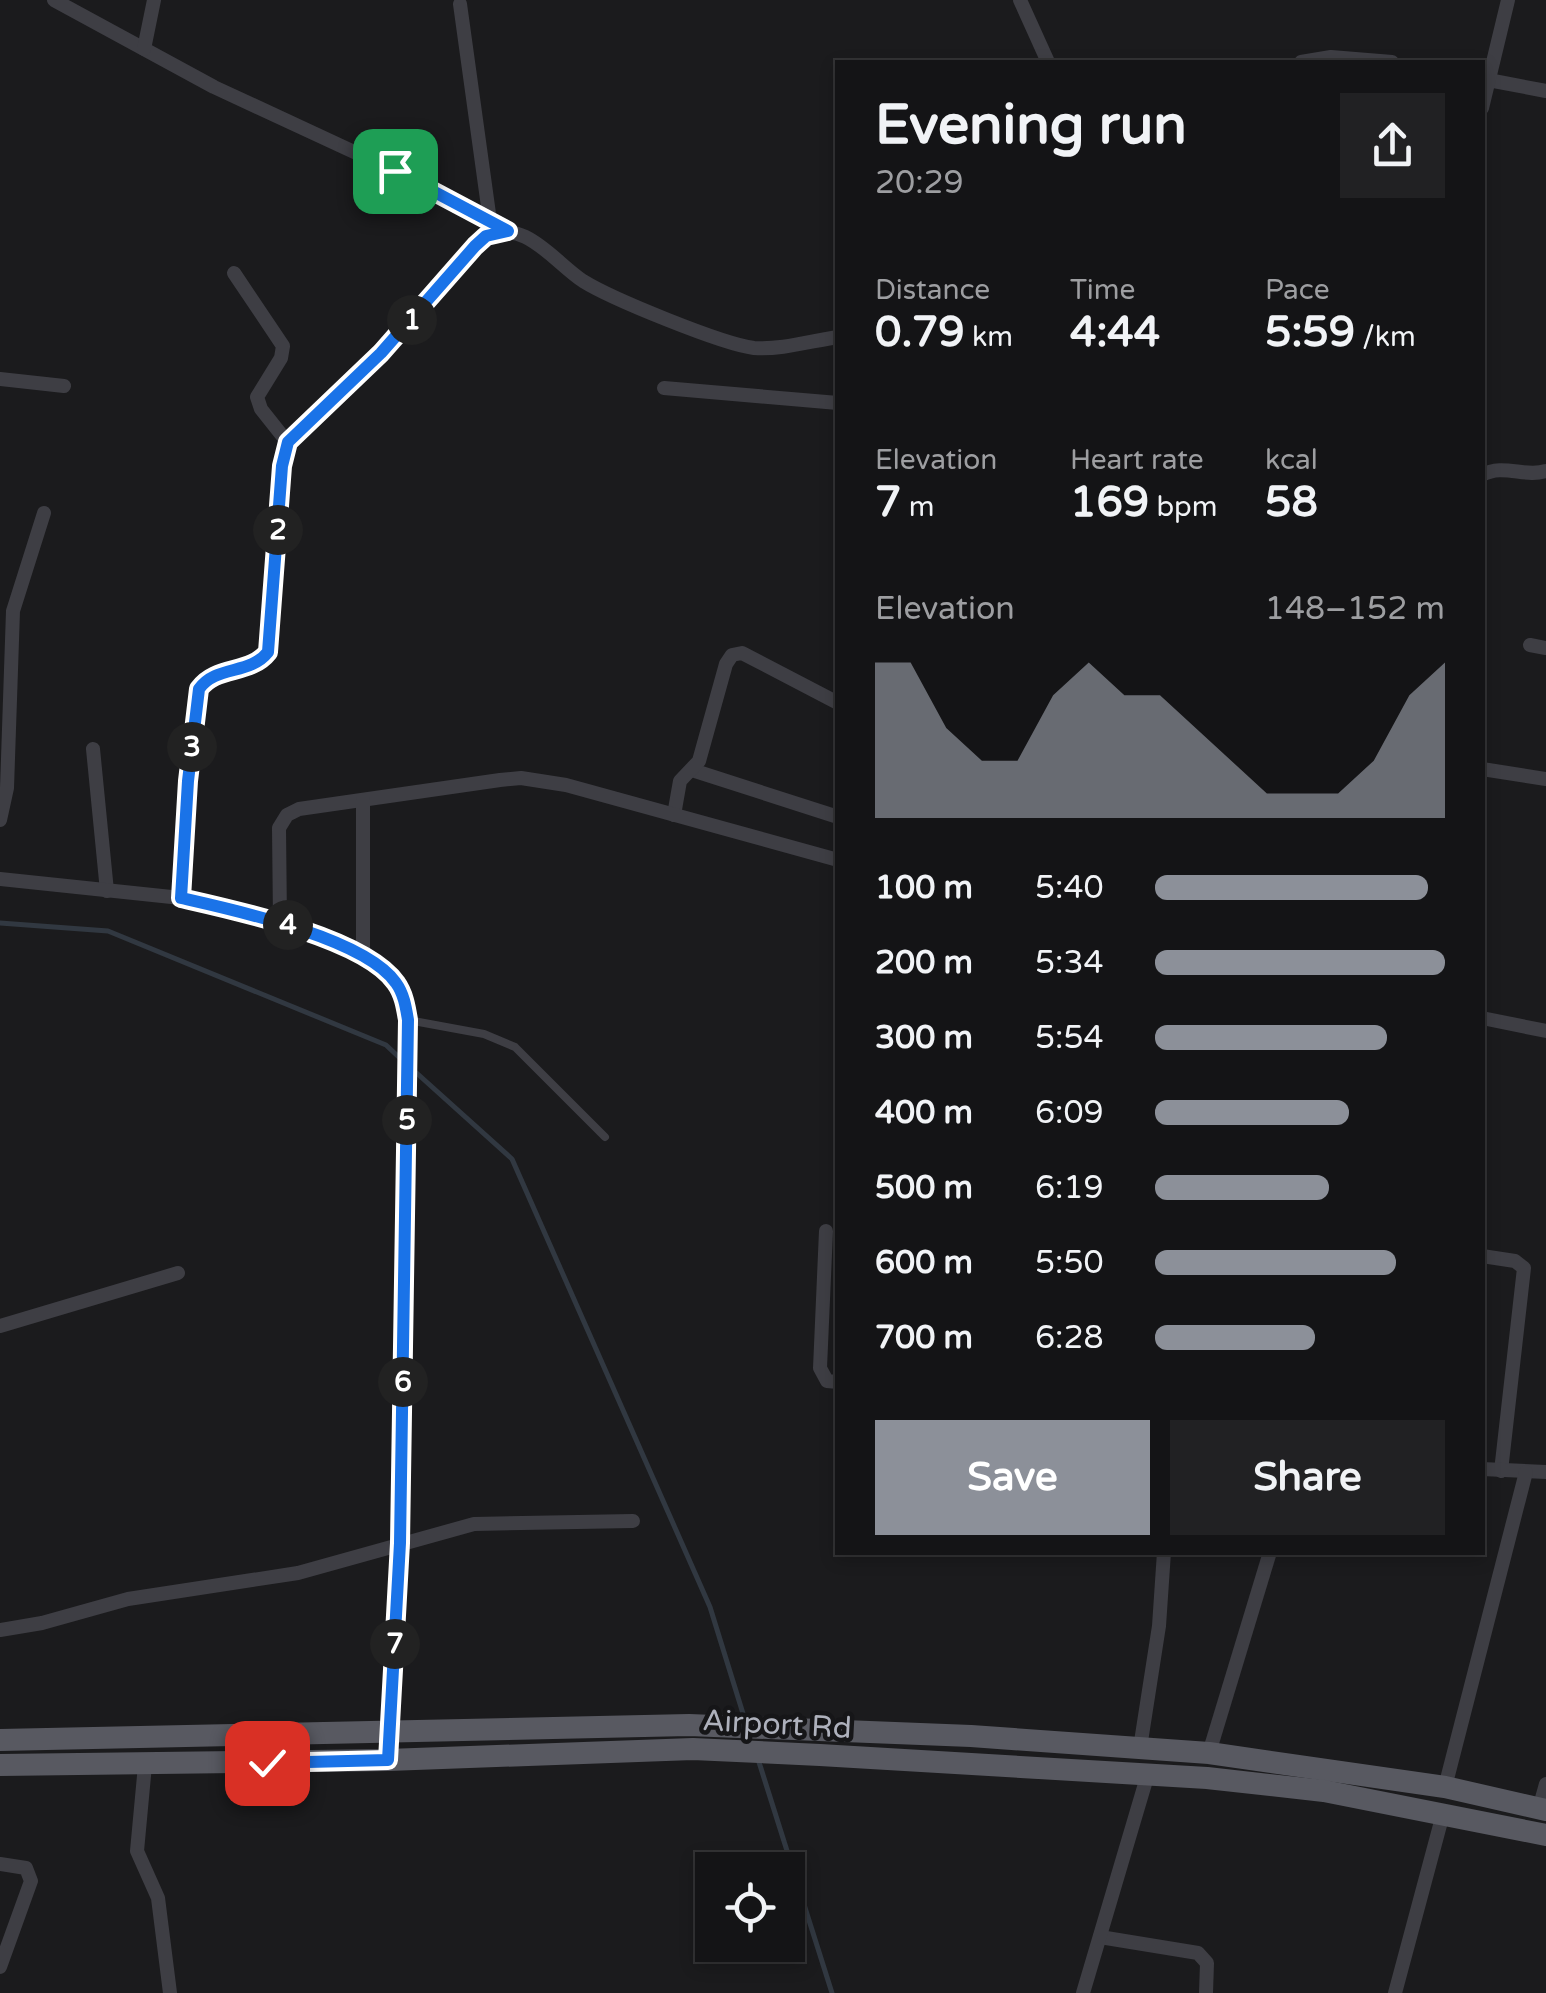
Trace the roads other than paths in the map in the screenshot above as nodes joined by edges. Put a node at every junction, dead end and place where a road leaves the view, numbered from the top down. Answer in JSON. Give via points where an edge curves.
{"nodes":[{"id":1,"x":54,"y":0,"type":"edge"},
{"id":2,"x":154,"y":0,"type":"edge"},
{"id":3,"x":1020,"y":0,"type":"edge"},
{"id":4,"x":1508,"y":0,"type":"edge"},
{"id":5,"x":460,"y":4,"type":"dead end"},
{"id":6,"x":144,"y":49,"type":"junction"},
{"id":7,"x":1047,"y":60,"type":"edge"},
{"id":8,"x":1316,"y":60,"type":"edge"},
{"id":9,"x":1362,"y":60,"type":"edge"},
{"id":10,"x":1486,"y":79,"type":"edge"},
{"id":11,"x":1546,"y":91,"type":"edge"},
{"id":12,"x":490,"y":221,"type":"junction"},
{"id":13,"x":508,"y":231,"type":"junction"},
{"id":14,"x":234,"y":274,"type":"dead end"},
{"id":15,"x":835,"y":337,"type":"edge"},
{"id":16,"x":0,"y":379,"type":"edge"},
{"id":17,"x":64,"y":386,"type":"dead end"},
{"id":18,"x":664,"y":388,"type":"dead end"},
{"id":19,"x":835,"y":403,"type":"edge"},
{"id":20,"x":288,"y":442,"type":"junction"},
{"id":21,"x":1546,"y":471,"type":"edge"},
{"id":22,"x":1485,"y":473,"type":"edge"},
{"id":23,"x":44,"y":513,"type":"dead end"},
{"id":24,"x":1530,"y":645,"type":"dead end"},
{"id":25,"x":1546,"y":648,"type":"edge"},
{"id":26,"x":835,"y":701,"type":"edge"},
{"id":27,"x":93,"y":749,"type":"dead end"},
{"id":28,"x":692,"y":770,"type":"junction"},
{"id":29,"x":1485,"y":770,"type":"edge"},
{"id":30,"x":1546,"y":780,"type":"edge"},
{"id":31,"x":364,"y":800,"type":"junction"},
{"id":32,"x":674,"y":815,"type":"junction"},
{"id":33,"x":835,"y":817,"type":"edge"},
{"id":34,"x":0,"y":820,"type":"edge"},
{"id":35,"x":835,"y":859,"type":"edge"},
{"id":36,"x":0,"y":879,"type":"edge"},
{"id":37,"x":108,"y":890,"type":"junction"},
{"id":38,"x":181,"y":898,"type":"junction"},
{"id":39,"x":280,"y":922,"type":"junction"},
{"id":40,"x":364,"y":956,"type":"junction"},
{"id":41,"x":1485,"y":1019,"type":"edge"},
{"id":42,"x":408,"y":1020,"type":"junction"},
{"id":43,"x":1546,"y":1031,"type":"edge"},
{"id":44,"x":605,"y":1137,"type":"dead end"},
{"id":45,"x":826,"y":1232,"type":"dead end"},
{"id":46,"x":1485,"y":1256,"type":"edge"},
{"id":47,"x":178,"y":1273,"type":"dead end"},
{"id":48,"x":0,"y":1326,"type":"edge"},
{"id":49,"x":835,"y":1382,"type":"edge"},
{"id":50,"x":1485,"y":1470,"type":"edge"},
{"id":51,"x":1502,"y":1471,"type":"junction"},
{"id":52,"x":1526,"y":1472,"type":"junction"},
{"id":53,"x":1546,"y":1472,"type":"edge"},
{"id":54,"x":632,"y":1521,"type":"dead end"},
{"id":55,"x":400,"y":1543,"type":"junction"},
{"id":56,"x":1164,"y":1555,"type":"edge"},
{"id":57,"x":1269,"y":1555,"type":"edge"},
{"id":58,"x":0,"y":1630,"type":"edge"},
{"id":59,"x":391,"y":1733,"type":"junction"},
{"id":60,"x":0,"y":1740,"type":"edge"},
{"id":61,"x":823,"y":1743,"type":"junction"},
{"id":62,"x":1140,"y":1748,"type":"junction"},
{"id":63,"x":1209,"y":1752,"type":"junction"},
{"id":64,"x":388,"y":1760,"type":"junction"},
{"id":65,"x":0,"y":1764,"type":"edge"},
{"id":66,"x":145,"y":1765,"type":"junction"},
{"id":67,"x":1148,"y":1777,"type":"junction"},
{"id":68,"x":1546,"y":1784,"type":"edge"},
{"id":69,"x":1445,"y":1787,"type":"junction"},
{"id":70,"x":1542,"y":1809,"type":"edge"},
{"id":71,"x":1443,"y":1814,"type":"junction"},
{"id":72,"x":1546,"y":1836,"type":"edge"},
{"id":73,"x":0,"y":1864,"type":"edge"},
{"id":74,"x":1100,"y":1937,"type":"junction"},
{"id":75,"x":0,"y":1968,"type":"edge"},
{"id":76,"x":170,"y":1993,"type":"edge"},
{"id":77,"x":1083,"y":1993,"type":"edge"},
{"id":78,"x":1206,"y":1993,"type":"edge"},
{"id":79,"x":1395,"y":1993,"type":"edge"}],
"edges":[{"from":1,"to":6,"type":"street"},
{"from":2,"to":6,"type":"street"},
{"from":3,"to":7,"type":"street"},
{"from":4,"to":10,"type":"street"},
{"from":5,"to":12,"type":"street"},
{"from":6,"to":12,"type":"street"},
{"from":8,"to":9,"type":"street"},
{"from":10,"to":11,"type":"street"},
{"from":12,"to":13,"type":"street"},
{"from":13,"to":15,"type":"street","via":[[521,233],[603,292],[728,341],[769,348]]},
{"from":13,"to":20,"type":"street","via":[[475,246],[381,353]]},
{"from":14,"to":20,"type":"street","via":[[282,341],[258,397]]},
{"from":16,"to":17,"type":"street"},
{"from":18,"to":19,"type":"street"},
{"from":20,"to":38,"type":"street","via":[[268,652],[252,666],[205,680],[196,700]]},
{"from":21,"to":22,"type":"street"},
{"from":23,"to":34,"type":"street","via":[[10,626],[7,788]]},
{"from":24,"to":25,"type":"street"},
{"from":26,"to":28,"type":"street","via":[[736,654],[726,664]]},
{"from":27,"to":37,"type":"street"},
{"from":28,"to":32,"type":"street","via":[[680,782]]},
{"from":28,"to":33,"type":"street"},
{"from":29,"to":30,"type":"street"},
{"from":31,"to":32,"type":"street","via":[[520,778]]},
{"from":31,"to":39,"type":"street","via":[[299,809],[281,822]]},
{"from":31,"to":40,"type":"street"},
{"from":32,"to":35,"type":"street"},
{"from":36,"to":37,"type":"street"},
{"from":37,"to":38,"type":"street"},
{"from":38,"to":39,"type":"street"},
{"from":39,"to":40,"type":"street"},
{"from":40,"to":42,"type":"street","via":[[397,984]]},
{"from":41,"to":43,"type":"street"},
{"from":42,"to":44,"type":"lane","via":[[515,1046]]},
{"from":42,"to":55,"type":"street"},
{"from":45,"to":49,"type":"street","via":[[820,1368],[826,1381]]},
{"from":46,"to":51,"type":"street","via":[[1524,1268]]},
{"from":47,"to":48,"type":"street"},
{"from":50,"to":51,"type":"street"},
{"from":51,"to":52,"type":"street"},
{"from":52,"to":53,"type":"street"},
{"from":52,"to":69,"type":"street"},
{"from":54,"to":55,"type":"street","via":[[474,1524]]},
{"from":55,"to":58,"type":"street","via":[[298,1573],[128,1599]]},
{"from":55,"to":59,"type":"street"},
{"from":56,"to":62,"type":"street"},
{"from":57,"to":63,"type":"street"},
{"from":59,"to":60,"type":"main road"},
{"from":59,"to":61,"type":"main road","via":[[690,1725]]},
{"from":59,"to":64,"type":"street"},
{"from":61,"to":62,"type":"main road","via":[[971,1736]]},
{"from":61,"to":64,"type":"main road","name":"Airport Rd"},
{"from":61,"to":67,"type":"main road","name":"Airport Rd"},
{"from":62,"to":63,"type":"main road"},
{"from":63,"to":69,"type":"main road"},
{"from":64,"to":66,"type":"main road","name":"Airport Rd"},
{"from":65,"to":66,"type":"main road","name":"Airport Rd"},
{"from":66,"to":76,"type":"street","via":[[137,1851],[158,1898]]},
{"from":67,"to":71,"type":"main road","name":"Airport Rd","via":[[1324,1791]]},
{"from":67,"to":74,"type":"street"},
{"from":68,"to":70,"type":"street"},
{"from":69,"to":70,"type":"main road"},
{"from":71,"to":72,"type":"main road","name":"Airport Rd"},
{"from":71,"to":79,"type":"street"},
{"from":73,"to":75,"type":"street","via":[[26,1868],[31,1881]]},
{"from":74,"to":77,"type":"street"},
{"from":74,"to":78,"type":"street","via":[[1198,1953],[1207,1963]]}]}
